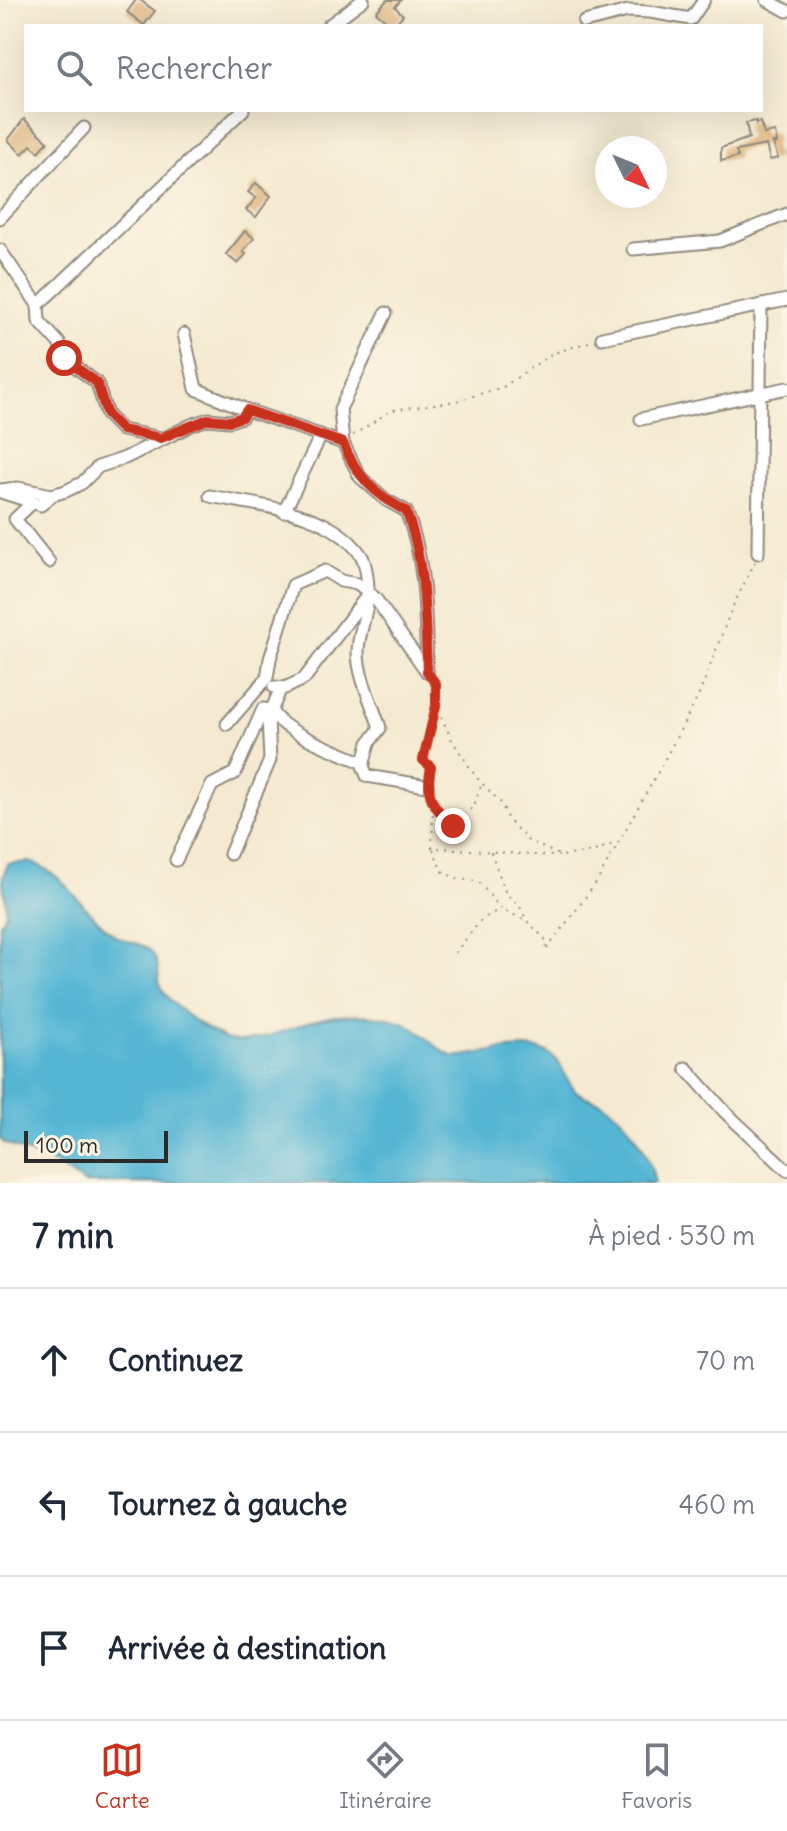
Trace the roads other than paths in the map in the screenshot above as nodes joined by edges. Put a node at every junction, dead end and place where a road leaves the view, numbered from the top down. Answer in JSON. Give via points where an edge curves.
{"nodes":[{"id":1,"x":363,"y":0,"type":"edge"},
{"id":2,"x":704,"y":0,"type":"edge"},
{"id":3,"x":767,"y":0,"type":"edge"},
{"id":4,"x":787,"y":11,"type":"edge"},
{"id":5,"x":584,"y":22,"type":"dead end"},
{"id":6,"x":331,"y":24,"type":"edge"},
{"id":7,"x":241,"y":112,"type":"edge"},
{"id":8,"x":84,"y":128,"type":"dead end"},
{"id":9,"x":787,"y":214,"type":"edge"},
{"id":10,"x":0,"y":218,"type":"edge"},
{"id":11,"x":633,"y":249,"type":"dead end"},
{"id":12,"x":0,"y":250,"type":"edge"},
{"id":13,"x":787,"y":300,"type":"edge"},
{"id":14,"x":38,"y":305,"type":"junction"},
{"id":15,"x":761,"y":305,"type":"junction"},
{"id":16,"x":386,"y":313,"type":"dead end"},
{"id":17,"x":184,"y":334,"type":"dead end"},
{"id":18,"x":602,"y":338,"type":"road end"},
{"id":19,"x":787,"y":388,"type":"edge"},
{"id":20,"x":758,"y":394,"type":"junction"},
{"id":21,"x":247,"y":410,"type":"junction"},
{"id":22,"x":641,"y":419,"type":"dead end"},
{"id":23,"x":321,"y":435,"type":"junction"},
{"id":24,"x":161,"y":438,"type":"junction"},
{"id":25,"x":343,"y":443,"type":"junction"},
{"id":26,"x":0,"y":491,"type":"edge"},
{"id":27,"x":52,"y":495,"type":"junction"},
{"id":28,"x":210,"y":496,"type":"dead end"},
{"id":29,"x":31,"y":504,"type":"junction"},
{"id":30,"x":284,"y":512,"type":"junction"},
{"id":31,"x":758,"y":553,"type":"road end"},
{"id":32,"x":49,"y":562,"type":"dead end"},
{"id":33,"x":369,"y":593,"type":"junction"},
{"id":34,"x":260,"y":687,"type":"junction"},
{"id":35,"x":281,"y":688,"type":"junction"},
{"id":36,"x":271,"y":710,"type":"junction"},
{"id":37,"x":227,"y":724,"type":"dead end"},
{"id":38,"x":364,"y":763,"type":"junction"},
{"id":39,"x":427,"y":786,"type":"road end"},
{"id":40,"x":230,"y":854,"type":"dead end"},
{"id":41,"x":176,"y":860,"type":"dead end"},
{"id":42,"x":686,"y":1068,"type":"dead end"},
{"id":43,"x":787,"y":1170,"type":"edge"}],
"edges":[{"from":1,"to":6,"type":"street"},
{"from":2,"to":5,"type":"street","via":[[691,19],[628,11]]},
{"from":3,"to":4,"type":"street"},
{"from":7,"to":14,"type":"street"},
{"from":8,"to":10,"type":"street"},
{"from":9,"to":11,"type":"street","via":[[720,241]]},
{"from":12,"to":14,"type":"street"},
{"from":13,"to":15,"type":"street"},
{"from":14,"to":24,"type":"street","via":[[39,321],[59,343],[64,358],[97,383],[107,415],[122,430]]},
{"from":15,"to":18,"type":"street"},
{"from":15,"to":20,"type":"street"},
{"from":16,"to":25,"type":"street","via":[[340,409]]},
{"from":17,"to":21,"type":"street","via":[[196,389]]},
{"from":19,"to":20,"type":"street"},
{"from":20,"to":22,"type":"street"},
{"from":20,"to":31,"type":"street"},
{"from":21,"to":23,"type":"street"},
{"from":21,"to":24,"type":"street","via":[[230,421],[208,419]]},
{"from":23,"to":25,"type":"street"},
{"from":23,"to":30,"type":"street"},
{"from":24,"to":27,"type":"street"},
{"from":25,"to":33,"type":"street","via":[[360,477],[406,511],[417,538],[427,672]]},
{"from":26,"to":27,"type":"street","via":[[18,488]]},
{"from":26,"to":29,"type":"street"},
{"from":27,"to":29,"type":"street","via":[[41,505]]},
{"from":28,"to":30,"type":"street"},
{"from":29,"to":32,"type":"street","via":[[15,519]]},
{"from":30,"to":33,"type":"street","via":[[343,535],[363,558]]},
{"from":33,"to":34,"type":"street","via":[[325,571],[293,585]]},
{"from":33,"to":35,"type":"street","via":[[304,679]]},
{"from":33,"to":38,"type":"street","via":[[358,652],[380,728]]},
{"from":34,"to":35,"type":"street"},
{"from":34,"to":37,"type":"street"},
{"from":35,"to":36,"type":"street"},
{"from":36,"to":38,"type":"street","via":[[296,731]]},
{"from":36,"to":40,"type":"street","via":[[270,760]]},
{"from":36,"to":41,"type":"street","via":[[263,709],[235,773],[212,785]]},
{"from":38,"to":39,"type":"street","via":[[367,776]]},
{"from":42,"to":43,"type":"street"}]}
